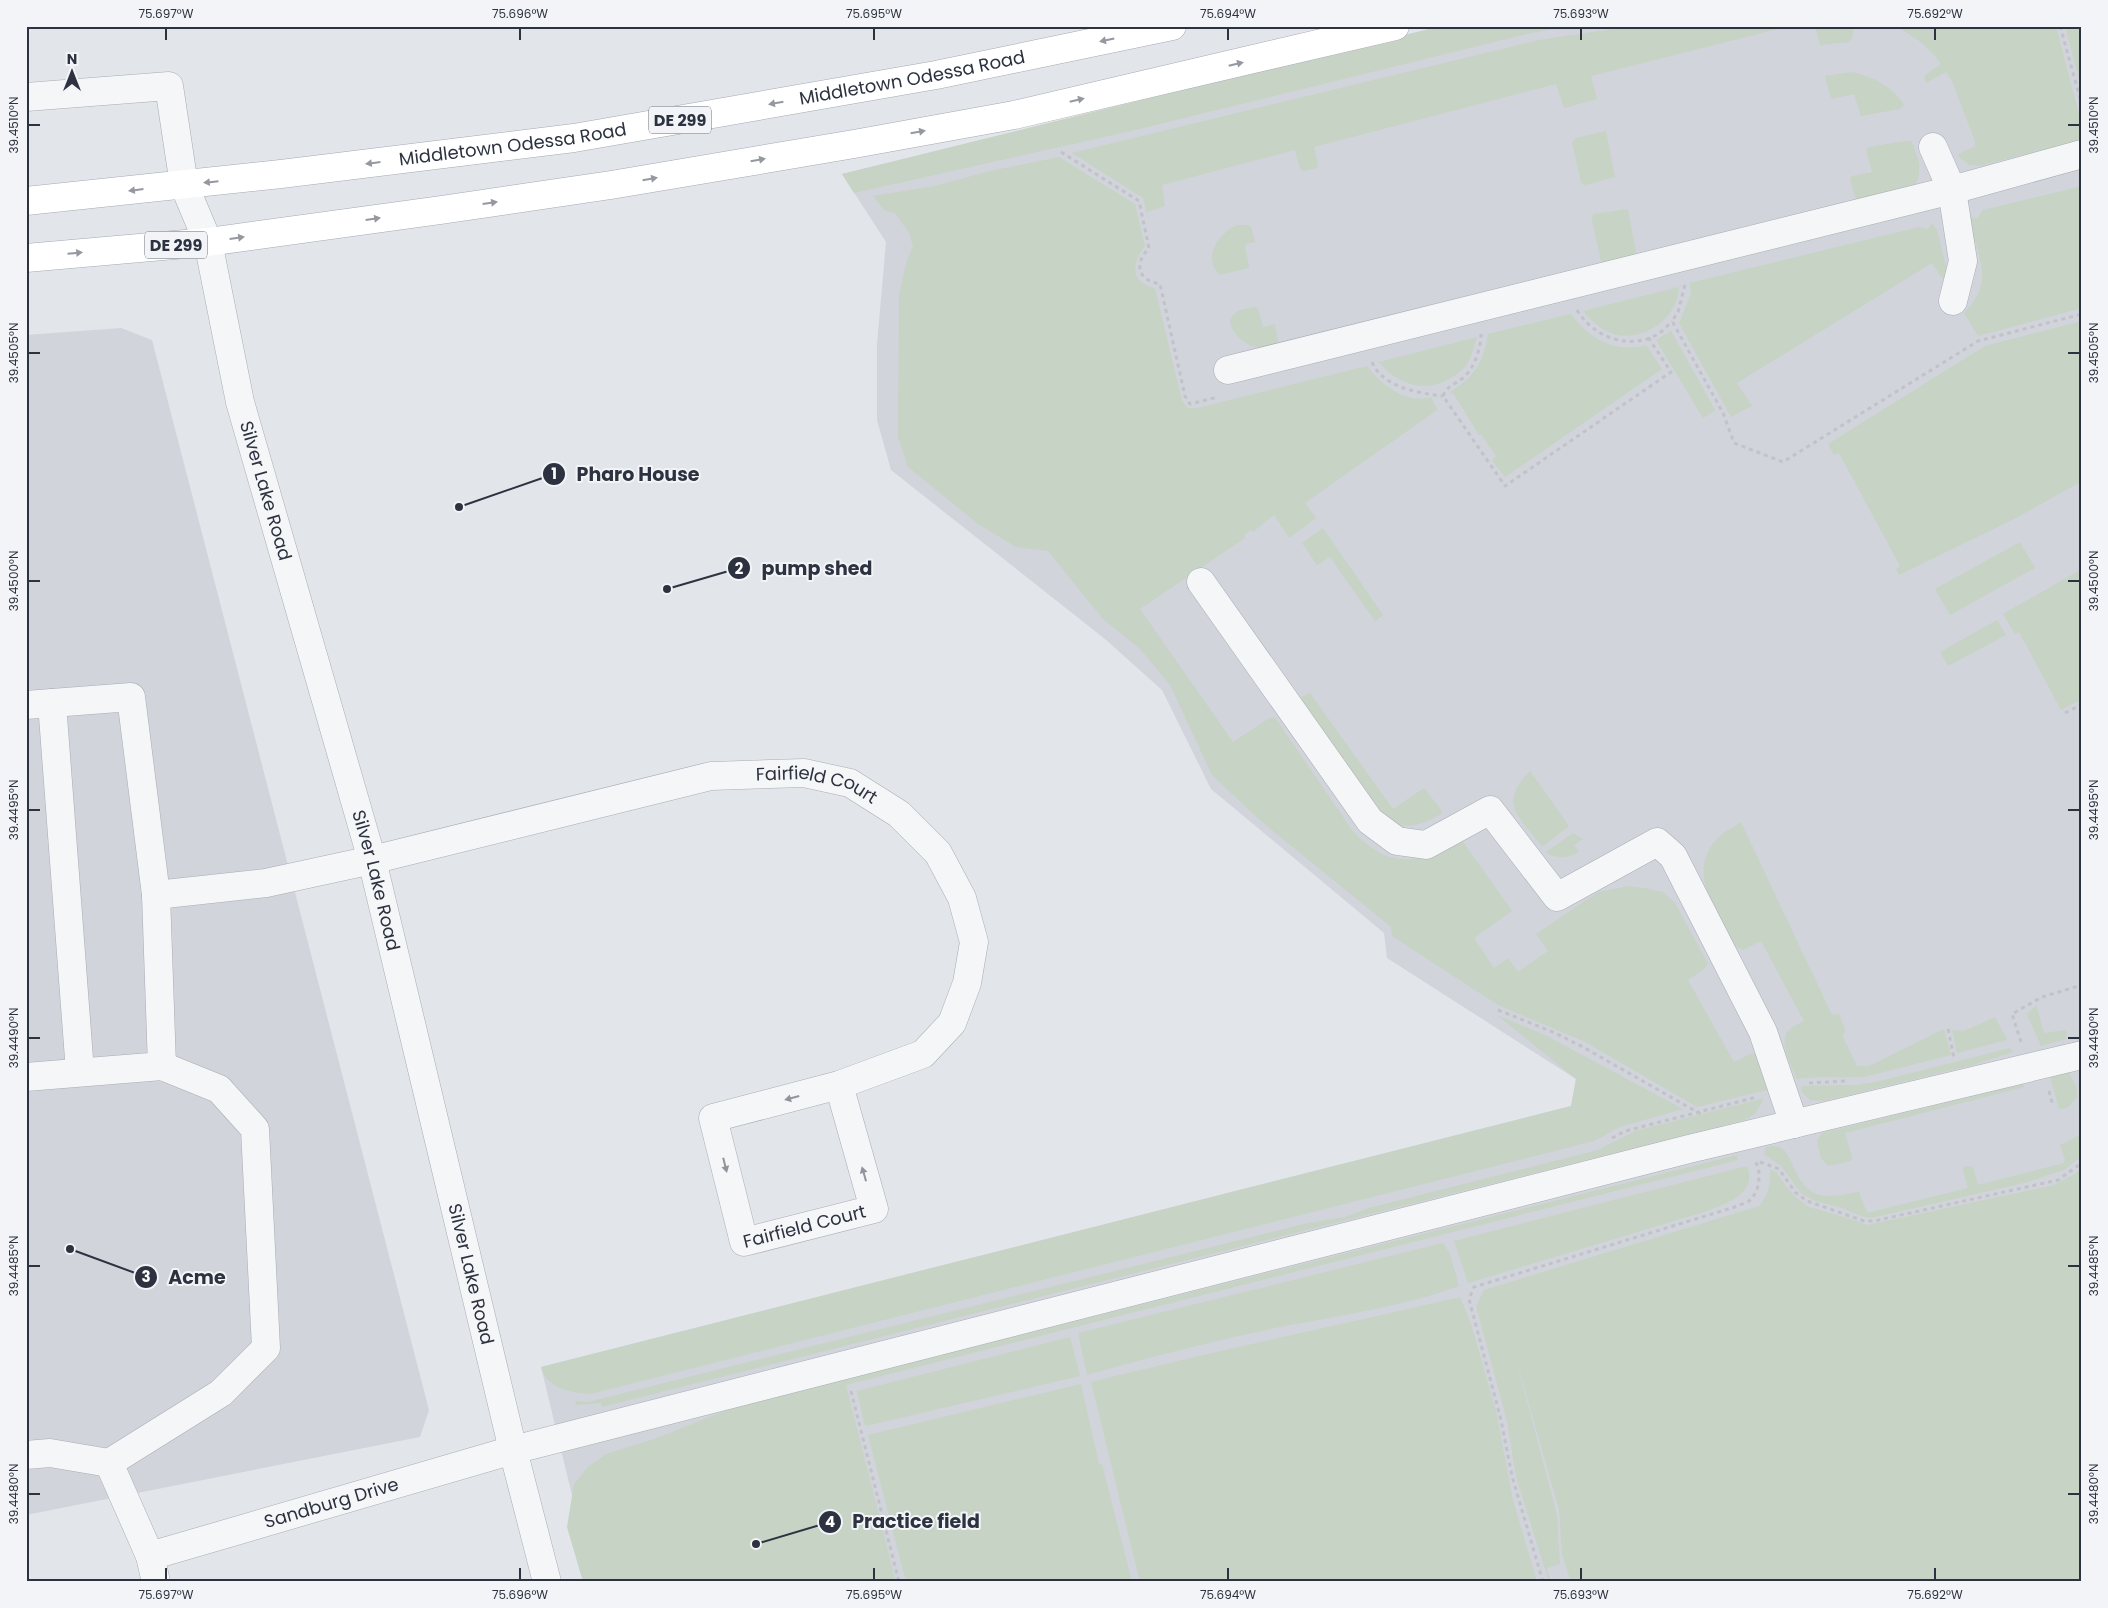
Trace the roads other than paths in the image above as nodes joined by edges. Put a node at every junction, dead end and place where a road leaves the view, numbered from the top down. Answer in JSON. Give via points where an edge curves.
{"nodes":[{"id":1,"x":1172,"y":26,"type":"edge"},
{"id":2,"x":1395,"y":26,"type":"edge"},
{"id":3,"x":26,"y":97,"type":"edge"},
{"id":4,"x":1933,"y":147,"type":"dead end"},
{"id":5,"x":2082,"y":154,"type":"edge"},
{"id":6,"x":184,"y":185,"type":"junction"},
{"id":7,"x":1952,"y":190,"type":"junction"},
{"id":8,"x":26,"y":201,"type":"edge"},
{"id":9,"x":208,"y":242,"type":"junction"},
{"id":10,"x":26,"y":258,"type":"edge"},
{"id":11,"x":1953,"y":301,"type":"dead end"},
{"id":12,"x":1228,"y":370,"type":"dead end"},
{"id":13,"x":1201,"y":582,"type":"dead end"},
{"id":14,"x":39,"y":704,"type":"edge"},
{"id":15,"x":372,"y":860,"type":"junction"},
{"id":16,"x":156,"y":895,"type":"junction"},
{"id":17,"x":2082,"y":1055,"type":"edge"},
{"id":18,"x":162,"y":1066,"type":"junction"},
{"id":19,"x":80,"y":1072,"type":"junction"},
{"id":20,"x":26,"y":1077,"type":"edge"},
{"id":21,"x":839,"y":1085,"type":"junction"},
{"id":22,"x":1794,"y":1124,"type":"junction"},
{"id":23,"x":513,"y":1450,"type":"junction"},
{"id":24,"x":26,"y":1456,"type":"edge"},
{"id":25,"x":109,"y":1463,"type":"junction"},
{"id":26,"x":153,"y":1569,"type":"edge"},
{"id":27,"x":547,"y":1582,"type":"edge"}],
"edges":[{"from":1,"to":6,"type":"main road","name":"Middletown Odessa Road","number":"DE 299","one_way":true,"via":[[936,75],[574,138]]},
{"from":9,"to":2,"type":"main road","number":"DE 299","one_way":true,"via":[[610,185],[854,144],[1014,114]]},
{"from":3,"to":6,"type":"street","name":"Silver Lake Road","via":[[169,86]]},
{"from":4,"to":7,"type":"street"},
{"from":5,"to":7,"type":"street"},
{"from":6,"to":8,"type":"main road","name":"Middletown Odessa Road","number":"DE 299","one_way":true},
{"from":6,"to":9,"type":"street","name":"Silver Lake Road"},
{"from":7,"to":11,"type":"street","via":[[1964,262]]},
{"from":7,"to":12,"type":"street"},
{"from":10,"to":9,"type":"main road","number":"DE 299","one_way":true},
{"from":9,"to":15,"type":"street","name":"Silver Lake Road","via":[[240,402]]},
{"from":13,"to":22,"type":"street","via":[[1370,821],[1397,841],[1426,845],[1490,810],[1557,897],[1657,842],[1673,856],[1763,1032]]},
{"from":14,"to":16,"type":"street","via":[[132,697]]},
{"from":14,"to":19,"type":"street"},
{"from":15,"to":16,"type":"street","name":"Fairfield Court","via":[[266,883]]},
{"from":15,"to":21,"type":"street","name":"Fairfield Court","via":[[711,776],[804,773],[850,783],[898,814],[938,853],[962,898],[974,942],[967,983],[952,1023],[923,1054]]},
{"from":15,"to":23,"type":"street","name":"Silver Lake Road"},
{"from":16,"to":18,"type":"street"},
{"from":17,"to":22,"type":"street","name":"Sandburg Drive"},
{"from":18,"to":19,"type":"street"},
{"from":18,"to":25,"type":"street","via":[[219,1089],[255,1128],[266,1348],[221,1393]]},
{"from":19,"to":20,"type":"street"},
{"from":21,"to":21,"type":"street","name":"Fairfield Court","one_way":true,"via":[[714,1118],[744,1242],[874,1209]]},
{"from":22,"to":23,"type":"street","name":"Sandburg Drive"},
{"from":23,"to":26,"type":"street","name":"Sandburg Drive"},
{"from":23,"to":27,"type":"street","name":"Silver Lake Road"},
{"from":24,"to":25,"type":"street","via":[[50,1453]]},
{"from":25,"to":26,"type":"street"}]}
